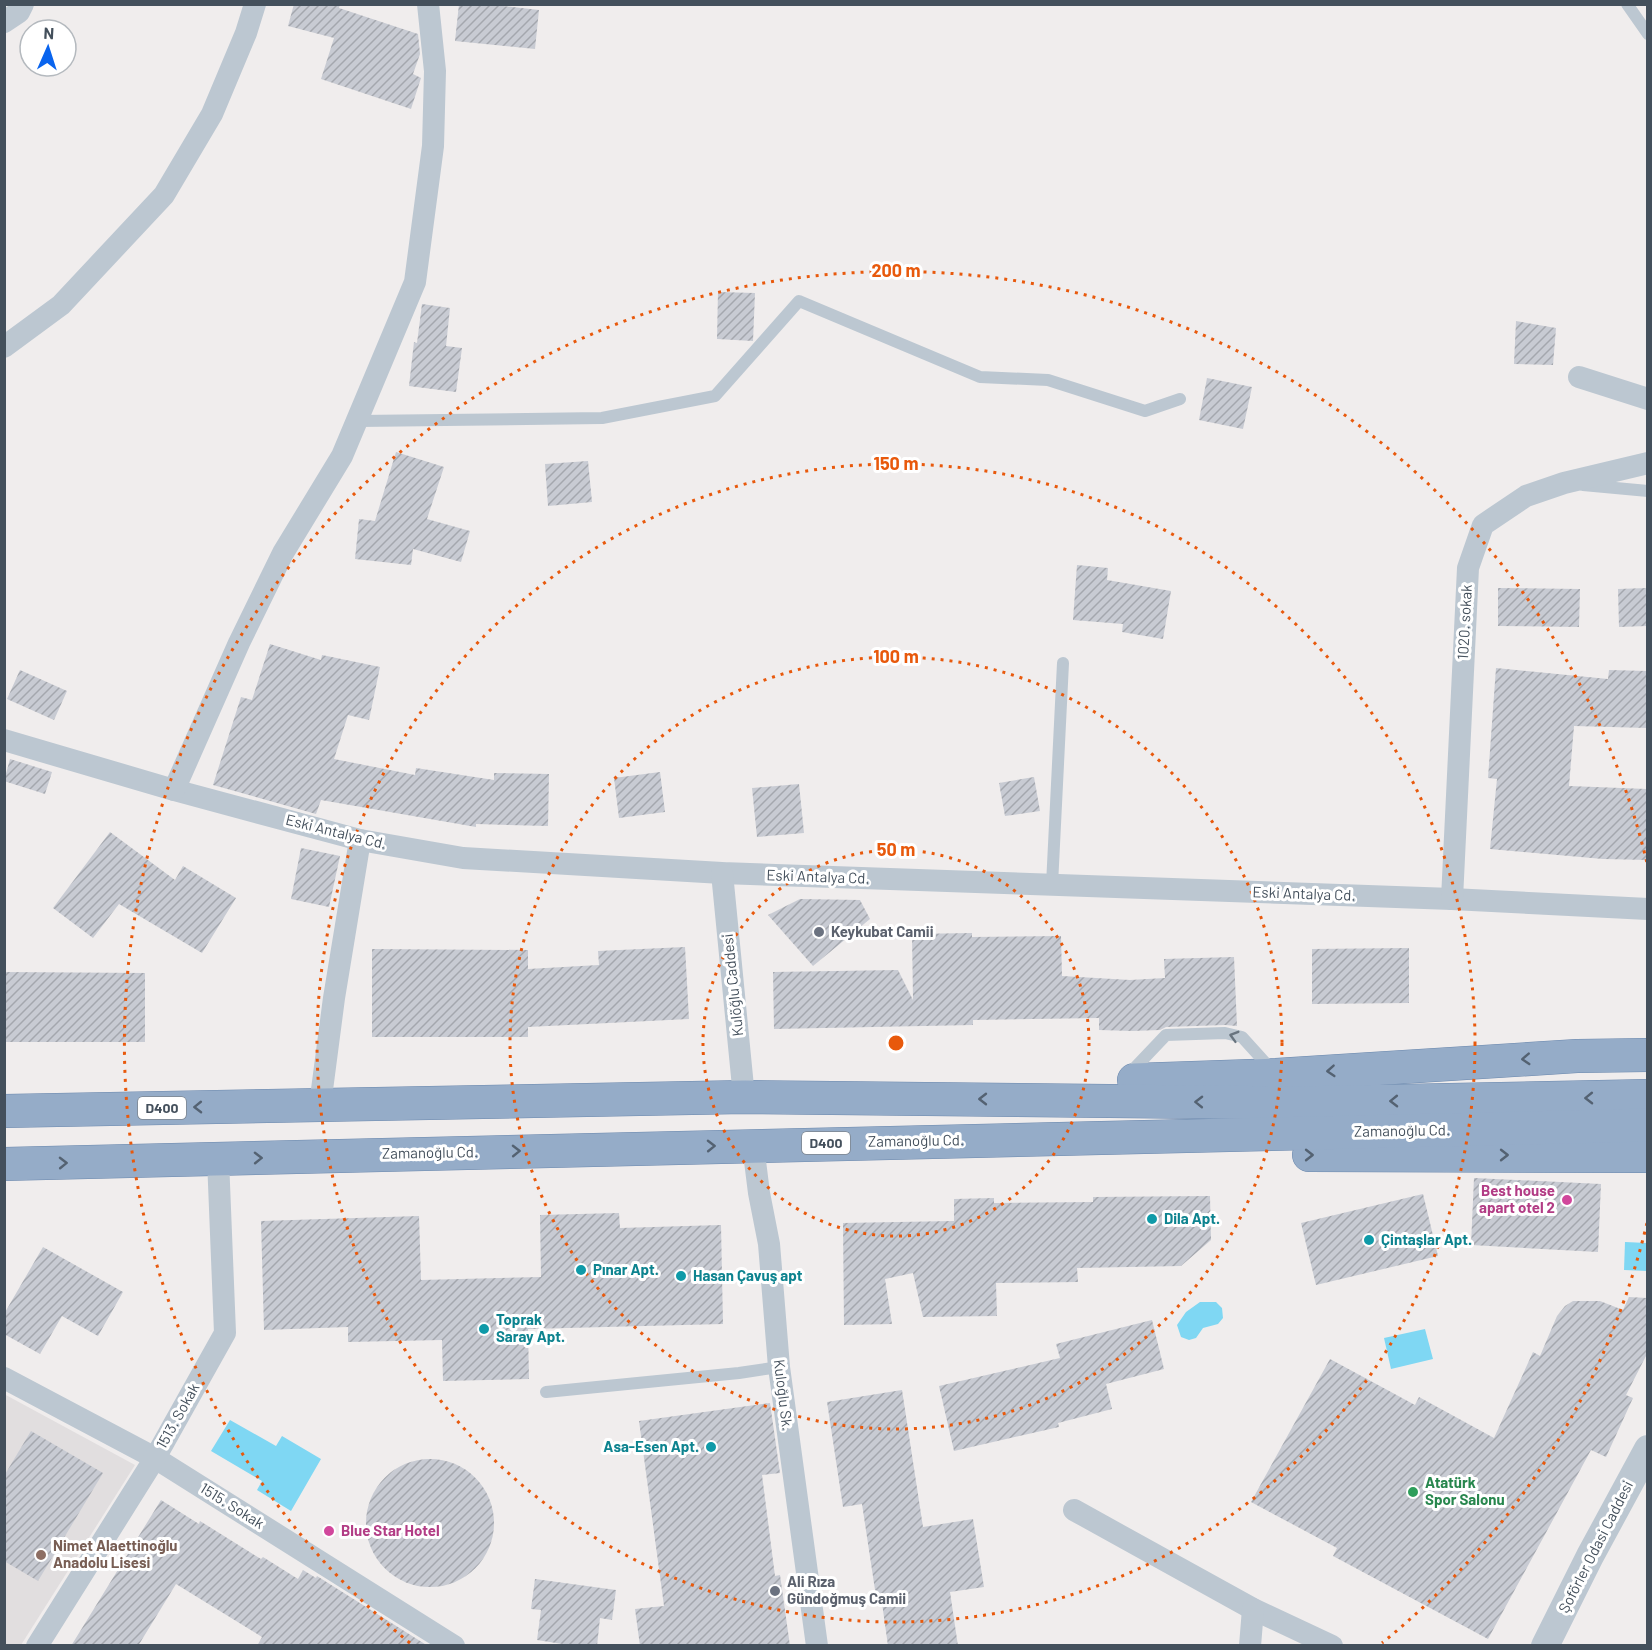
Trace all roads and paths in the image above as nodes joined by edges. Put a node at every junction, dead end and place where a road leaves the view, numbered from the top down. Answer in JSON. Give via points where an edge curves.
{"nodes":[{"id":1,"x":23,"y":4,"type":"edge"},
{"id":2,"x":255,"y":4,"type":"edge"},
{"id":3,"x":428,"y":4,"type":"edge"},
{"id":4,"x":1627,"y":4,"type":"edge"},
{"id":5,"x":4,"y":22,"type":"edge"},
{"id":6,"x":1647,"y":34,"type":"edge"},
{"id":7,"x":4,"y":347,"type":"edge"},
{"id":8,"x":1579,"y":377,"type":"dead end"},
{"id":9,"x":1180,"y":399,"type":"dead end"},
{"id":10,"x":1647,"y":399,"type":"edge"},
{"id":11,"x":358,"y":421,"type":"junction"},
{"id":12,"x":1647,"y":463,"type":"edge"},
{"id":13,"x":1564,"y":483,"type":"junction"},
{"id":14,"x":1647,"y":491,"type":"edge"},
{"id":15,"x":1063,"y":663,"type":"dead end"},
{"id":16,"x":4,"y":740,"type":"edge"},
{"id":17,"x":174,"y":790,"type":"junction"},
{"id":18,"x":360,"y":840,"type":"junction"},
{"id":19,"x":722,"y":873,"type":"junction"},
{"id":20,"x":1052,"y":885,"type":"junction"},
{"id":21,"x":1452,"y":899,"type":"junction"},
{"id":22,"x":1647,"y":909,"type":"edge"},
{"id":23,"x":1647,"y":1055,"type":"edge"},
{"id":24,"x":1276,"y":1075,"type":"junction"},
{"id":25,"x":1123,"y":1080,"type":"junction"},
{"id":26,"x":1647,"y":1096,"type":"edge"},
{"id":27,"x":744,"y":1097,"type":"junction"},
{"id":28,"x":1030,"y":1099,"type":"junction"},
{"id":29,"x":320,"y":1105,"type":"junction"},
{"id":30,"x":4,"y":1111,"type":"edge"},
{"id":31,"x":1647,"y":1125,"type":"edge"},
{"id":32,"x":1083,"y":1137,"type":"junction"},
{"id":33,"x":753,"y":1145,"type":"junction"},
{"id":34,"x":1647,"y":1156,"type":"edge"},
{"id":35,"x":218,"y":1159,"type":"junction"},
{"id":36,"x":4,"y":1164,"type":"edge"},
{"id":37,"x":779,"y":1367,"type":"junction"},
{"id":38,"x":4,"y":1378,"type":"edge"},
{"id":39,"x":546,"y":1392,"type":"dead end"},
{"id":40,"x":1647,"y":1449,"type":"edge"},
{"id":41,"x":155,"y":1458,"type":"junction"},
{"id":42,"x":1074,"y":1510,"type":"dead end"},
{"id":43,"x":1253,"y":1609,"type":"junction"},
{"id":44,"x":37,"y":1646,"type":"edge"},
{"id":45,"x":454,"y":1646,"type":"edge"},
{"id":46,"x":817,"y":1646,"type":"edge"},
{"id":47,"x":1250,"y":1646,"type":"edge"},
{"id":48,"x":1332,"y":1646,"type":"edge"},
{"id":49,"x":1545,"y":1646,"type":"edge"}],
"edges":[{"from":1,"to":5,"type":"street","via":[[19,12]]},
{"from":2,"to":7,"type":"street","via":[[212,114],[164,195],[61,305]]},
{"from":3,"to":11,"type":"street","via":[[435,71],[433,146],[415,282]]},
{"from":4,"to":6,"type":"lane"},
{"from":8,"to":10,"type":"street"},
{"from":9,"to":11,"type":"lane","via":[[1145,411],[1048,380],[980,377],[799,301],[715,396],[602,418]]},
{"from":11,"to":17,"type":"street","via":[[342,456],[283,553]]},
{"from":12,"to":13,"type":"street","name":"1020. sokak"},
{"from":13,"to":14,"type":"lane"},
{"from":13,"to":21,"type":"street","name":"1020. sokak","via":[[1526,496],[1483,525],[1468,568]]},
{"from":15,"to":20,"type":"lane"},
{"from":16,"to":17,"type":"street","name":"Eski Antalya Cd."},
{"from":17,"to":18,"type":"street","name":"Eski Antalya Cd."},
{"from":18,"to":19,"type":"street","name":"Eski Antalya Cd.","via":[[463,858]]},
{"from":18,"to":29,"type":"street"},
{"from":19,"to":20,"type":"street","name":"Eski Antalya Cd."},
{"from":19,"to":27,"type":"street","name":"Kulöğlu Caddesi"},
{"from":20,"to":21,"type":"street","name":"Eski Antalya Cd."},
{"from":21,"to":22,"type":"street","name":"Eski Antalya Cd."},
{"from":23,"to":24,"type":"highway","one_way":true,"via":[[1566,1056]]},
{"from":24,"to":25,"type":"highway"},
{"from":24,"to":25,"type":"lane","one_way":true,"via":[[1242,1037],[1225,1033],[1166,1035]]},
{"from":25,"to":28,"type":"highway"},
{"from":26,"to":28,"type":"highway","name":"Zamanoğlu Cd.","number":"D400","one_way":true,"via":[[1296,1103]]},
{"from":28,"to":27,"type":"highway","name":"Zamanoğlu Cd.","number":"D400","one_way":true},
{"from":27,"to":29,"type":"highway","name":"Zamanoğlu Cd.","number":"D400"},
{"from":29,"to":30,"type":"highway","number":"D400","one_way":true},
{"from":31,"to":32,"type":"highway","name":"Zamanoğlu Cd.","number":"D400"},
{"from":32,"to":33,"type":"highway","name":"Zamanoğlu Cd.","number":"D400"},
{"from":32,"to":34,"type":"highway","one_way":true,"via":[[1270,1155]]},
{"from":35,"to":33,"type":"highway","name":"Zamanoğlu Cd.","number":"D400","one_way":true},
{"from":33,"to":37,"type":"street","name":"Kuloğlu Sk.","via":[[769,1244]]},
{"from":36,"to":35,"type":"highway","name":"Zamanoğlu Cd.","number":"D400","one_way":true},
{"from":35,"to":41,"type":"street","name":"1513. Sokak","via":[[225,1333]]},
{"from":37,"to":39,"type":"lane"},
{"from":37,"to":46,"type":"street","name":"Kuloğlu Sk."},
{"from":38,"to":41,"type":"street","name":"1515. Sokak"},
{"from":40,"to":49,"type":"street","name":"Şoförler Odasi Caddesi"},
{"from":41,"to":44,"type":"street","name":"1513. Sokak"},
{"from":41,"to":45,"type":"street","name":"1515. Sokak"},
{"from":42,"to":43,"type":"street"},
{"from":43,"to":47,"type":"street"},
{"from":43,"to":48,"type":"street"}]}
